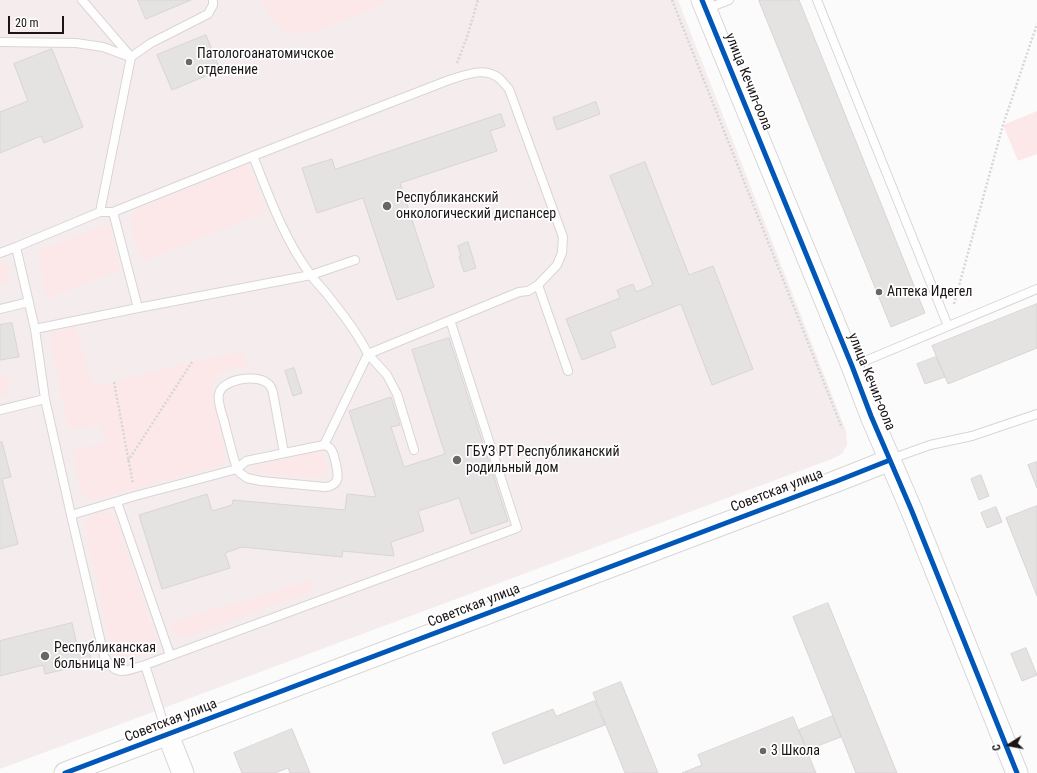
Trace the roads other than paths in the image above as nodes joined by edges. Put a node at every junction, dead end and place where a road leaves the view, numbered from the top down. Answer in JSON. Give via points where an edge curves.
{"nodes":[{"id":1,"x":82,"y":0,"type":"edge"},
{"id":2,"x":213,"y":0,"type":"edge"},
{"id":3,"x":729,"y":0,"type":"edge"},
{"id":4,"x":817,"y":0,"type":"edge"},
{"id":5,"x":704,"y":4,"type":"edge"},
{"id":6,"x":0,"y":42,"type":"edge"},
{"id":7,"x":131,"y":57,"type":"junction"},
{"id":8,"x":253,"y":156,"type":"junction"},
{"id":9,"x":100,"y":212,"type":"junction"},
{"id":10,"x":113,"y":212,"type":"junction"},
{"id":11,"x":16,"y":247,"type":"junction"},
{"id":12,"x":0,"y":253,"type":"edge"},
{"id":13,"x":355,"y":260,"type":"dead end"},
{"id":14,"x":310,"y":275,"type":"junction"},
{"id":15,"x":538,"y":285,"type":"junction"},
{"id":16,"x":1037,"y":289,"type":"edge"},
{"id":17,"x":28,"y":302,"type":"junction"},
{"id":18,"x":138,"y":308,"type":"junction"},
{"id":19,"x":0,"y":309,"type":"edge"},
{"id":20,"x":450,"y":320,"type":"junction"},
{"id":21,"x":948,"y":326,"type":"junction"},
{"id":22,"x":35,"y":329,"type":"junction"},
{"id":23,"x":368,"y":354,"type":"junction"},
{"id":24,"x":852,"y":366,"type":"junction"},
{"id":25,"x":568,"y":371,"type":"dead end"},
{"id":26,"x":45,"y":399,"type":"junction"},
{"id":27,"x":0,"y":410,"type":"edge"},
{"id":28,"x":1037,"y":414,"type":"edge"},
{"id":29,"x":324,"y":445,"type":"junction"},
{"id":30,"x":414,"y":450,"type":"dead end"},
{"id":31,"x":284,"y":453,"type":"junction"},
{"id":32,"x":890,"y":460,"type":"junction"},
{"id":33,"x":237,"y":469,"type":"junction"},
{"id":34,"x":117,"y":502,"type":"junction"},
{"id":35,"x":71,"y":515,"type":"junction"},
{"id":36,"x":170,"y":655,"type":"junction"},
{"id":37,"x":145,"y":665,"type":"junction"},
{"id":38,"x":168,"y":735,"type":"junction"},
{"id":39,"x":65,"y":773,"type":"edge"},
{"id":40,"x":183,"y":773,"type":"edge"},
{"id":41,"x":1017,"y":773,"type":"edge"}],
"edges":[{"from":1,"to":7,"type":"lane"},
{"from":2,"to":7,"type":"lane","via":[[208,14],[151,43]]},
{"from":3,"to":5,"type":"lane"},
{"from":4,"to":21,"type":"lane"},
{"from":5,"to":24,"type":"street","name":"улица Кечил-оола"},
{"from":6,"to":7,"type":"lane","via":[[76,43],[103,47]]},
{"from":7,"to":9,"type":"lane"},
{"from":8,"to":10,"type":"lane"},
{"from":8,"to":14,"type":"lane","via":[[276,214]]},
{"from":8,"to":15,"type":"lane","via":[[449,80],[478,72],[490,73],[509,89],[563,237],[562,253],[557,265]]},
{"from":9,"to":10,"type":"lane"},
{"from":9,"to":11,"type":"lane"},
{"from":10,"to":18,"type":"lane"},
{"from":11,"to":12,"type":"lane"},
{"from":11,"to":17,"type":"lane"},
{"from":13,"to":14,"type":"lane"},
{"from":14,"to":18,"type":"lane"},
{"from":14,"to":23,"type":"lane","via":[[345,317]]},
{"from":15,"to":20,"type":"lane"},
{"from":15,"to":25,"type":"lane"},
{"from":16,"to":21,"type":"lane"},
{"from":17,"to":19,"type":"lane"},
{"from":17,"to":22,"type":"lane"},
{"from":18,"to":22,"type":"lane"},
{"from":20,"to":23,"type":"lane"},
{"from":20,"to":36,"type":"lane","via":[[516,528]]},
{"from":21,"to":24,"type":"lane"},
{"from":22,"to":26,"type":"lane"},
{"from":23,"to":29,"type":"lane"},
{"from":23,"to":30,"type":"lane","via":[[387,375],[397,394]]},
{"from":24,"to":32,"type":"street","name":"улица Кечил-оола"},
{"from":26,"to":27,"type":"lane"},
{"from":26,"to":35,"type":"lane"},
{"from":28,"to":32,"type":"lane","via":[[972,436],[930,445]]},
{"from":29,"to":31,"type":"lane"},
{"from":29,"to":33,"type":"lane","via":[[333,452],[338,471],[338,478],[331,486],[261,481],[247,478]]},
{"from":31,"to":33,"type":"lane","via":[[246,461]]},
{"from":31,"to":33,"type":"lane","via":[[271,387],[267,382],[255,378],[234,381],[222,389],[219,395]]},
{"from":32,"to":38,"type":"street","name":"Советская улица"},
{"from":32,"to":41,"type":"street","name":"улица Кечил-оола"},
{"from":33,"to":34,"type":"lane"},
{"from":34,"to":35,"type":"lane"},
{"from":34,"to":36,"type":"lane"},
{"from":35,"to":37,"type":"lane","via":[[104,656],[112,668],[120,671]]},
{"from":36,"to":37,"type":"lane"},
{"from":37,"to":38,"type":"lane"},
{"from":38,"to":39,"type":"street","name":"Советская улица"},
{"from":38,"to":40,"type":"street"}]}
